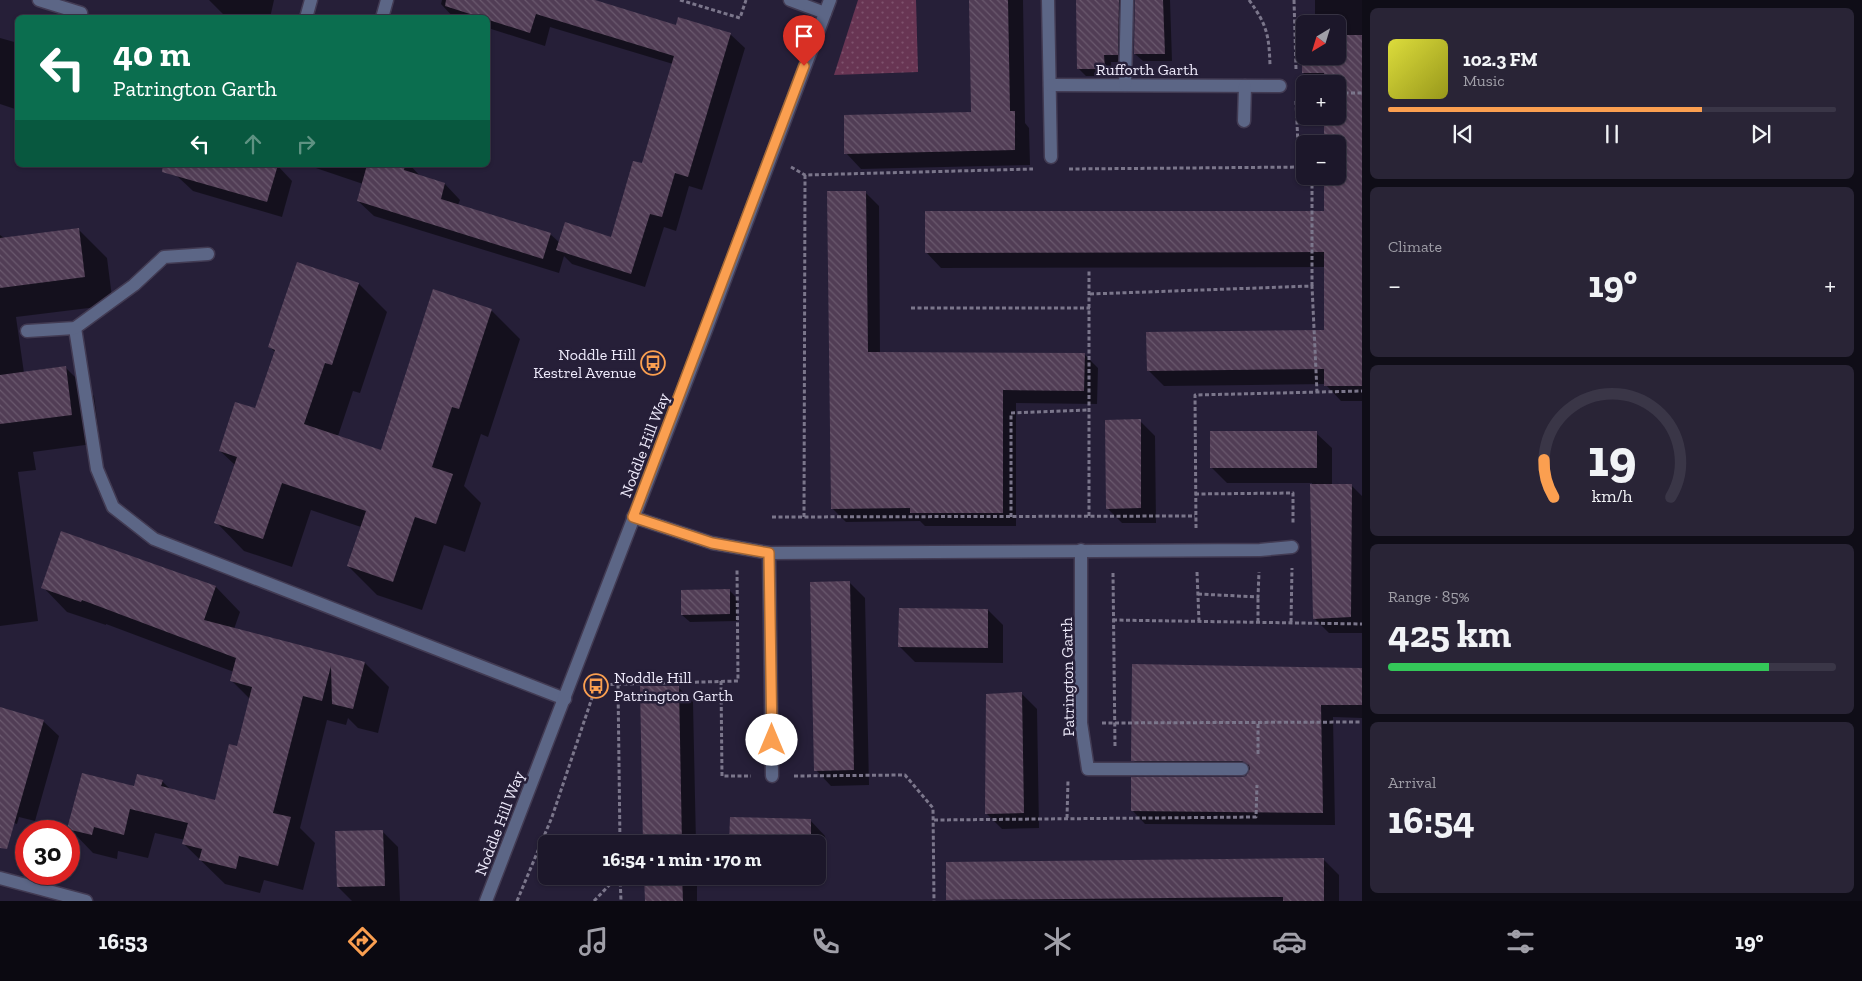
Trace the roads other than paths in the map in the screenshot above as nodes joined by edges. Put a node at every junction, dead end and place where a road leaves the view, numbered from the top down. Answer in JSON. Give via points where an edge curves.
{"nodes":[{"id":1,"x":41,"y":0,"type":"edge"},
{"id":2,"x":310,"y":0,"type":"edge"},
{"id":3,"x":790,"y":0,"type":"edge"},
{"id":4,"x":830,"y":0,"type":"edge"},
{"id":5,"x":1048,"y":0,"type":"edge"},
{"id":6,"x":1127,"y":0,"type":"edge"},
{"id":7,"x":383,"y":1,"type":"edge"},
{"id":8,"x":81,"y":13,"type":"dead end"},
{"id":9,"x":825,"y":13,"type":"junction"},
{"id":10,"x":307,"y":15,"type":"edge"},
{"id":11,"x":382,"y":15,"type":"edge"},
{"id":12,"x":1050,"y":85,"type":"junction"},
{"id":13,"x":1125,"y":85,"type":"junction"},
{"id":14,"x":1245,"y":86,"type":"junction"},
{"id":15,"x":1275,"y":86,"type":"road end"},
{"id":16,"x":1244,"y":121,"type":"dead end"},
{"id":17,"x":1050,"y":157,"type":"dead end"},
{"id":18,"x":208,"y":254,"type":"dead end"},
{"id":19,"x":75,"y":328,"type":"junction"},
{"id":20,"x":27,"y":330,"type":"dead end"},
{"id":21,"x":633,"y":517,"type":"junction"},
{"id":22,"x":1292,"y":547,"type":"dead end"},
{"id":23,"x":1081,"y":550,"type":"junction"},
{"id":24,"x":769,"y":553,"type":"junction"},
{"id":25,"x":565,"y":698,"type":"junction"},
{"id":26,"x":1242,"y":769,"type":"dead end"},
{"id":27,"x":772,"y":776,"type":"road end"},
{"id":28,"x":0,"y":878,"type":"edge"},
{"id":29,"x":86,"y":901,"type":"edge"},
{"id":30,"x":486,"y":901,"type":"edge"}],
"edges":[{"from":1,"to":8,"type":"street"},
{"from":2,"to":10,"type":"street"},
{"from":3,"to":9,"type":"street"},
{"from":4,"to":9,"type":"street","name":"Noddle Hill Way"},
{"from":5,"to":12,"type":"street"},
{"from":6,"to":13,"type":"street"},
{"from":7,"to":11,"type":"street"},
{"from":9,"to":21,"type":"street","name":"Noddle Hill Way"},
{"from":12,"to":13,"type":"street","name":"Rufforth Garth"},
{"from":12,"to":17,"type":"street"},
{"from":13,"to":14,"type":"street","name":"Rufforth Garth"},
{"from":14,"to":15,"type":"street","name":"Rufforth Garth"},
{"from":14,"to":16,"type":"street"},
{"from":18,"to":19,"type":"street","via":[[164,257],[134,285]]},
{"from":19,"to":20,"type":"street"},
{"from":19,"to":25,"type":"street","via":[[97,469],[114,507],[154,539]]},
{"from":21,"to":24,"type":"street","via":[[712,543]]},
{"from":21,"to":25,"type":"street","name":"Noddle Hill Way"},
{"from":22,"to":23,"type":"street","via":[[1197,551]]},
{"from":23,"to":24,"type":"street"},
{"from":23,"to":26,"type":"street","name":"Patrington Garth","via":[[1081,723],[1088,769]]},
{"from":24,"to":27,"type":"street"},
{"from":25,"to":30,"type":"street","name":"Noddle Hill Way"},
{"from":28,"to":29,"type":"street"}]}
